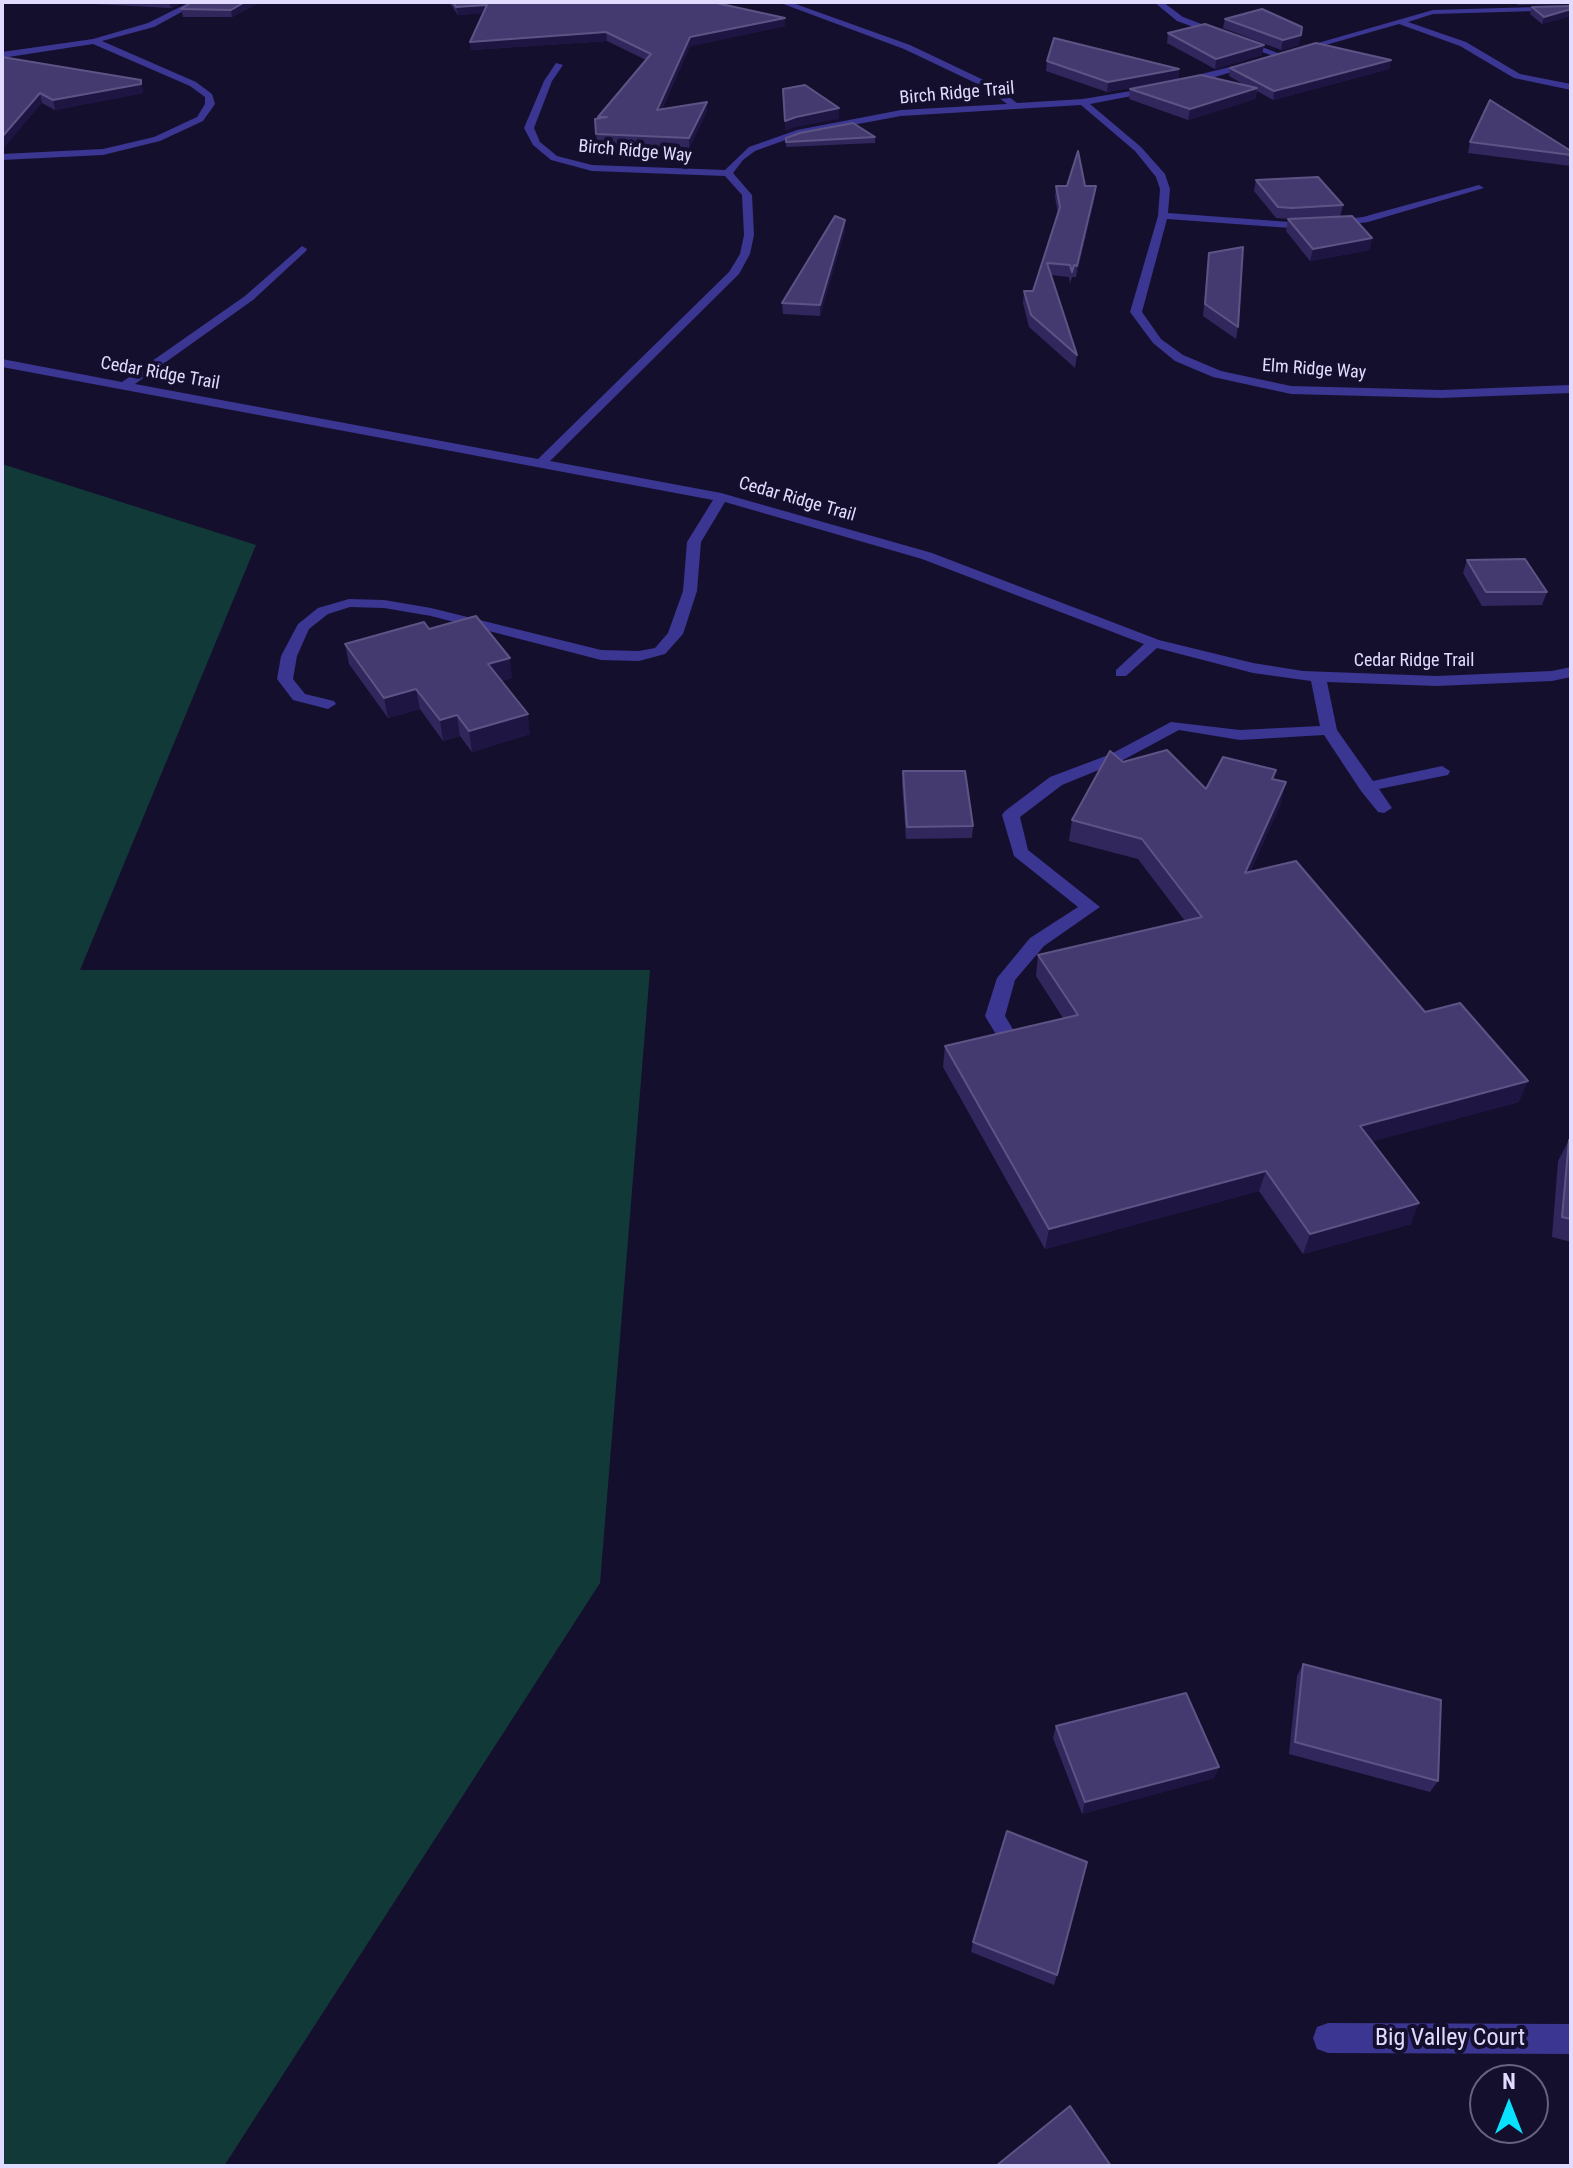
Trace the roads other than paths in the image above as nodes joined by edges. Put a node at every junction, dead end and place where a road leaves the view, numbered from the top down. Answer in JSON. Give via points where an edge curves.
{"nodes":[{"id":1,"x":196,"y":2,"type":"edge"},
{"id":2,"x":782,"y":2,"type":"edge"},
{"id":3,"x":1158,"y":2,"type":"edge"},
{"id":4,"x":1476,"y":2,"type":"edge"},
{"id":5,"x":1571,"y":8,"type":"edge"},
{"id":6,"x":1487,"y":9,"type":"junction"},
{"id":7,"x":1398,"y":21,"type":"junction"},
{"id":8,"x":94,"y":41,"type":"junction"},
{"id":9,"x":2,"y":55,"type":"edge"},
{"id":10,"x":1279,"y":55,"type":"junction"},
{"id":11,"x":559,"y":65,"type":"dead end"},
{"id":12,"x":1571,"y":87,"type":"edge"},
{"id":13,"x":1083,"y":102,"type":"junction"},
{"id":14,"x":1014,"y":105,"type":"junction"},
{"id":15,"x":2,"y":157,"type":"edge"},
{"id":16,"x":728,"y":173,"type":"junction"},
{"id":17,"x":1479,"y":188,"type":"dead end"},
{"id":18,"x":1163,"y":216,"type":"junction"},
{"id":19,"x":302,"y":249,"type":"dead end"},
{"id":20,"x":2,"y":363,"type":"edge"},
{"id":21,"x":124,"y":386,"type":"junction"},
{"id":22,"x":1571,"y":389,"type":"edge"},
{"id":23,"x":542,"y":462,"type":"junction"},
{"id":24,"x":721,"y":497,"type":"junction"},
{"id":25,"x":1154,"y":643,"type":"junction"},
{"id":26,"x":1571,"y":672,"type":"edge"},
{"id":27,"x":1121,"y":673,"type":"dead end"},
{"id":28,"x":1318,"y":677,"type":"junction"},
{"id":29,"x":328,"y":704,"type":"dead end"},
{"id":30,"x":1329,"y":730,"type":"junction"},
{"id":31,"x":1442,"y":771,"type":"dead end"},
{"id":32,"x":1367,"y":787,"type":"junction"},
{"id":33,"x":1384,"y":808,"type":"dead end"},
{"id":34,"x":1010,"y":1041,"type":"edge"},
{"id":35,"x":1328,"y":2038,"type":"dead end"},
{"id":36,"x":1571,"y":2039,"type":"edge"}],
"edges":[{"from":1,"to":8,"type":"street","via":[[151,25]]},
{"from":2,"to":14,"type":"street","via":[[919,52],[989,86]]},
{"from":3,"to":10,"type":"street","via":[[1180,19]]},
{"from":4,"to":6,"type":"street"},
{"from":5,"to":6,"type":"street","name":"Birch Ridge Trail"},
{"from":6,"to":7,"type":"street","name":"Birch Ridge Trail","via":[[1433,12]]},
{"from":7,"to":10,"type":"street","name":"Birch Ridge Trail"},
{"from":7,"to":12,"type":"street","via":[[1463,44],[1517,76]]},
{"from":8,"to":9,"type":"street"},
{"from":8,"to":15,"type":"street","via":[[193,84],[209,96],[210,104],[188,127],[157,139],[103,152]]},
{"from":10,"to":13,"type":"street","name":"Birch Ridge Trail","via":[[1181,84]]},
{"from":11,"to":16,"type":"street","name":"Birch Ridge Way","via":[[529,128],[536,143],[554,158],[592,168]]},
{"from":13,"to":14,"type":"street","name":"Birch Ridge Trail"},
{"from":13,"to":18,"type":"street","name":"Elm Ridge Way","via":[[1161,176]]},
{"from":14,"to":16,"type":"street","name":"Birch Ridge Trail","via":[[901,113],[797,133],[752,149]]},
{"from":16,"to":23,"type":"street","via":[[747,195],[748,205],[745,254],[733,274]]},
{"from":17,"to":18,"type":"street","via":[[1364,220],[1329,224]]},
{"from":18,"to":22,"type":"street","name":"Elm Ridge Way","via":[[1136,312],[1157,341],[1179,358],[1217,374],[1291,390],[1441,394]]},
{"from":19,"to":21,"type":"street","via":[[249,298]]},
{"from":20,"to":21,"type":"street","name":"Cedar Ridge Trail"},
{"from":21,"to":23,"type":"street","name":"Cedar Ridge Trail"},
{"from":23,"to":24,"type":"street","name":"Cedar Ridge Trail"},
{"from":24,"to":25,"type":"street","name":"Cedar Ridge Trail","via":[[927,556]]},
{"from":24,"to":29,"type":"street","via":[[694,542],[690,591],[675,634],[660,651],[601,655],[431,612],[349,603],[323,611],[303,627],[289,656],[285,679],[299,697]]},
{"from":25,"to":27,"type":"street"},
{"from":25,"to":28,"type":"street","name":"Cedar Ridge Trail","via":[[1253,668]]},
{"from":26,"to":28,"type":"street","name":"Cedar Ridge Trail","via":[[1437,681]]},
{"from":28,"to":30,"type":"street"},
{"from":30,"to":32,"type":"street"},
{"from":30,"to":34,"type":"street","via":[[1240,735],[1177,725],[1056,781],[1011,815],[1020,852],[1091,907],[1037,942],[1006,978],[995,1016]]},
{"from":31,"to":32,"type":"street"},
{"from":32,"to":33,"type":"street"},
{"from":35,"to":36,"type":"street","name":"Big Valley Court"}]}
